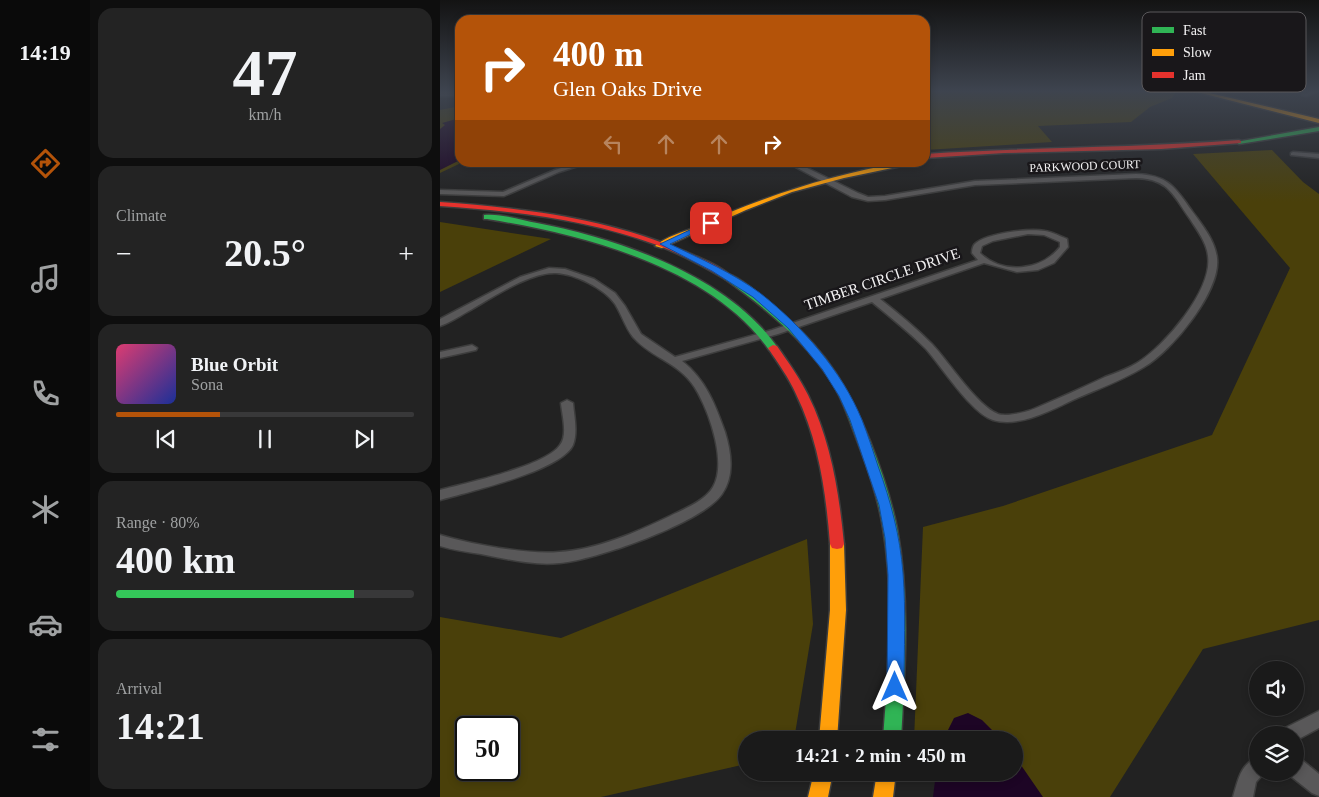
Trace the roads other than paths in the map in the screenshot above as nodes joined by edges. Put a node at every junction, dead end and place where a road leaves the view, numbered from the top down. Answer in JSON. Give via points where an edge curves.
{"nodes":[{"id":1,"x":1319,"y":129,"type":"edge"},
{"id":2,"x":1319,"y":135,"type":"edge"},
{"id":3,"x":1200,"y":147,"type":"junction"},
{"id":4,"x":1293,"y":154,"type":"dead end"},
{"id":5,"x":930,"y":156,"type":"edge"},
{"id":6,"x":1319,"y":156,"type":"edge"},
{"id":7,"x":930,"y":162,"type":"edge"},
{"id":8,"x":569,"y":167,"type":"edge"},
{"id":9,"x":799,"y":167,"type":"edge"},
{"id":10,"x":863,"y":167,"type":"edge"},
{"id":11,"x":888,"y":167,"type":"edge"},
{"id":12,"x":822,"y":178,"type":"junction"},
{"id":13,"x":440,"y":192,"type":"edge"},
{"id":14,"x":440,"y":204,"type":"edge"},
{"id":15,"x":440,"y":213,"type":"edge"},
{"id":16,"x":652,"y":240,"type":"junction"},
{"id":17,"x":664,"y":244,"type":"junction"},
{"id":18,"x":636,"y":252,"type":"junction"},
{"id":19,"x":983,"y":261,"type":"junction"},
{"id":20,"x":872,"y":298,"type":"junction"},
{"id":21,"x":440,"y":323,"type":"edge"},
{"id":22,"x":791,"y":326,"type":"junction"},
{"id":23,"x":764,"y":335,"type":"junction"},
{"id":24,"x":472,"y":348,"type":"dead end"},
{"id":25,"x":440,"y":355,"type":"edge"},
{"id":26,"x":676,"y":360,"type":"junction"},
{"id":27,"x":567,"y":403,"type":"dead end"},
{"id":28,"x":440,"y":496,"type":"edge"},
{"id":29,"x":440,"y":540,"type":"edge"},
{"id":30,"x":1319,"y":719,"type":"edge"},
{"id":31,"x":1304,"y":727,"type":"edge"},
{"id":32,"x":829,"y":731,"type":"edge"},
{"id":33,"x":893,"y":731,"type":"edge"},
{"id":34,"x":1304,"y":774,"type":"edge"},
{"id":35,"x":1249,"y":776,"type":"edge"},
{"id":36,"x":822,"y":781,"type":"edge"},
{"id":37,"x":886,"y":781,"type":"edge"},
{"id":38,"x":1319,"y":786,"type":"edge"},
{"id":39,"x":818,"y":797,"type":"edge"},
{"id":40,"x":883,"y":797,"type":"edge"},
{"id":41,"x":1242,"y":797,"type":"edge"}],
"edges":[{"from":1,"to":3,"type":"main road"},
{"from":2,"to":3,"type":"main road","via":[[1257,145]]},
{"from":3,"to":5,"type":"main road","via":[[990,151]]},
{"from":3,"to":7,"type":"main road"},
{"from":4,"to":6,"type":"street"},
{"from":8,"to":13,"type":"street","via":[[504,194]]},
{"from":9,"to":12,"type":"street","name":"PARKWOOD COURT"},
{"from":10,"to":12,"type":"main road"},
{"from":11,"to":12,"type":"main road"},
{"from":12,"to":16,"type":"main road","via":[[753,196]]},
{"from":12,"to":17,"type":"main road"},
{"from":12,"to":20,"type":"street","name":"PARKWOOD COURT","via":[[855,195],[876,199],[975,183],[1151,177],[1173,188],[1213,257],[1214,271],[1207,289],[1173,337],[1156,354],[1141,365],[1040,411],[1012,418],[994,416],[980,407],[929,347]]},
{"from":14,"to":16,"type":"main road","via":[[489,206],[564,216],[636,233]]},
{"from":15,"to":18,"type":"main road","via":[[549,226]]},
{"from":16,"to":17,"type":"main road"},
{"from":16,"to":18,"type":"main road"},
{"from":17,"to":18,"type":"main road"},
{"from":17,"to":22,"type":"main road","via":[[702,261],[743,286]]},
{"from":18,"to":23,"type":"main road","via":[[674,269],[721,298]]},
{"from":19,"to":19,"type":"street","name":"TIMBER CIRCLE DRIVE","via":[[1028,271],[1041,268],[1061,252],[1065,244],[1046,233],[1003,236],[979,244],[975,251]]},
{"from":19,"to":20,"type":"street","name":"TIMBER CIRCLE DRIVE"},
{"from":20,"to":22,"type":"street","name":"TIMBER CIRCLE DRIVE"},
{"from":21,"to":26,"type":"street","via":[[532,276],[549,271],[563,272],[583,279],[612,296],[638,336]]},
{"from":22,"to":23,"type":"street","name":"TIMBER CIRCLE DRIVE"},
{"from":22,"to":33,"type":"main road","via":[[827,368],[845,396],[886,505],[896,575]]},
{"from":23,"to":26,"type":"street","name":"TIMBER CIRCLE DRIVE"},
{"from":23,"to":32,"type":"main road","via":[[802,394],[820,438],[828,472],[838,556],[836,673]]},
{"from":24,"to":25,"type":"street"},
{"from":26,"to":29,"type":"street","via":[[701,388],[711,406],[720,435],[725,472],[720,487],[709,501],[612,545],[570,557],[520,556]]},
{"from":27,"to":28,"type":"street","via":[[568,443],[555,458]]},
{"from":30,"to":31,"type":"street"},
{"from":34,"to":38,"type":"street"},
{"from":35,"to":41,"type":"street"},
{"from":36,"to":39,"type":"main road"},
{"from":37,"to":40,"type":"main road"}]}
